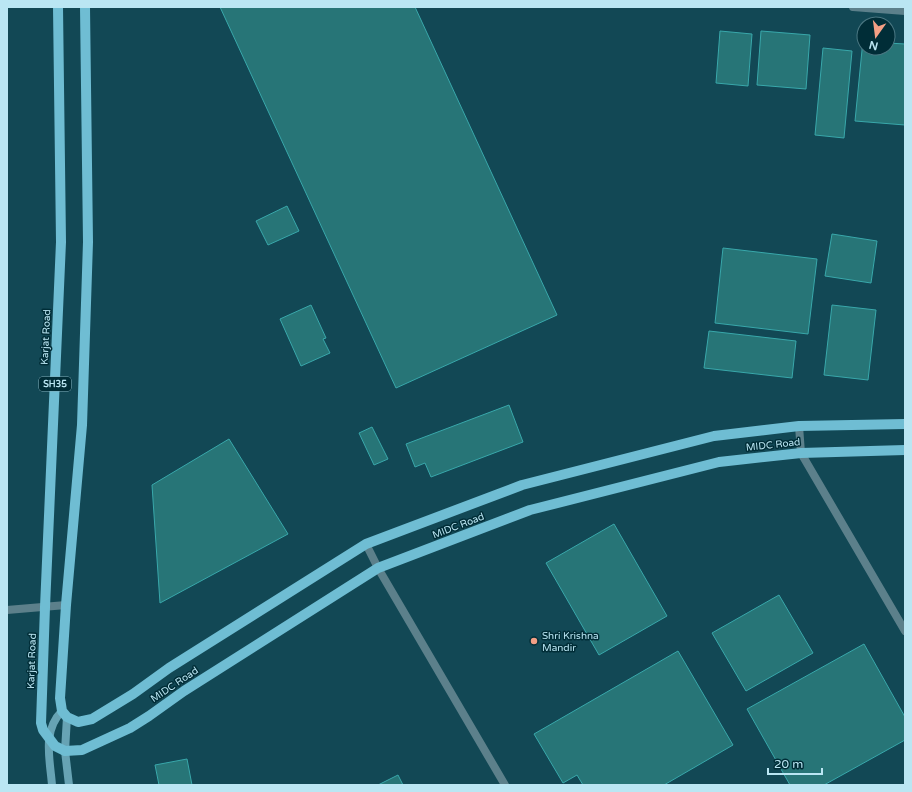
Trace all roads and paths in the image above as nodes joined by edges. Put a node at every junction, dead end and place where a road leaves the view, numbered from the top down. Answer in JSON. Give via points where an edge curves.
{"nodes":[{"id":1,"x":58,"y":7,"type":"edge"},
{"id":2,"x":85,"y":7,"type":"edge"},
{"id":3,"x":853,"y":7,"type":"edge"},
{"id":4,"x":905,"y":11,"type":"edge"},
{"id":5,"x":905,"y":424,"type":"edge"},
{"id":6,"x":799,"y":426,"type":"junction"},
{"id":7,"x":905,"y":450,"type":"edge"},
{"id":8,"x":801,"y":453,"type":"junction"},
{"id":9,"x":366,"y":544,"type":"junction"},
{"id":10,"x":378,"y":568,"type":"junction"},
{"id":11,"x":66,"y":605,"type":"junction"},
{"id":12,"x":45,"y":607,"type":"junction"},
{"id":13,"x":7,"y":610,"type":"edge"},
{"id":14,"x":905,"y":630,"type":"edge"},
{"id":15,"x":65,"y":714,"type":"junction"},
{"id":16,"x":48,"y":738,"type":"junction"},
{"id":17,"x":65,"y":751,"type":"junction"},
{"id":18,"x":52,"y":785,"type":"edge"},
{"id":19,"x":69,"y":785,"type":"edge"},
{"id":20,"x":504,"y":785,"type":"edge"}],
"edges":[{"from":1,"to":12,"type":"main road","name":"Karjat Road","number":"SH35","via":[[61,242]]},
{"from":2,"to":11,"type":"main road","number":"SH35","via":[[88,250],[82,425]]},
{"from":3,"to":4,"type":"street"},
{"from":5,"to":6,"type":"main road","name":"MIDC Road"},
{"from":6,"to":8,"type":"street"},
{"from":6,"to":9,"type":"main road","name":"MIDC Road","via":[[714,436],[522,485]]},
{"from":7,"to":8,"type":"main road","name":"MIDC Road"},
{"from":8,"to":10,"type":"main road","name":"MIDC Road","via":[[718,462],[530,510]]},
{"from":8,"to":14,"type":"street"},
{"from":9,"to":10,"type":"street"},
{"from":9,"to":15,"type":"main road","name":"MIDC Road","via":[[168,668],[133,694],[92,719],[78,722]]},
{"from":10,"to":17,"type":"main road","name":"MIDC Road","via":[[130,728],[82,750]]},
{"from":10,"to":20,"type":"street"},
{"from":11,"to":12,"type":"street"},
{"from":11,"to":15,"type":"main road","number":"SH35","via":[[60,698]]},
{"from":12,"to":13,"type":"street"},
{"from":12,"to":16,"type":"main road","name":"Karjat Road","number":"SH35","via":[[41,722]]},
{"from":15,"to":16,"type":"main road","name":"Karjat Road","via":[[56,718]]},
{"from":15,"to":17,"type":"main road"},
{"from":16,"to":17,"type":"main road","via":[[55,746]]},
{"from":16,"to":18,"type":"main road","name":"Karjat Road"},
{"from":17,"to":19,"type":"main road"}]}
